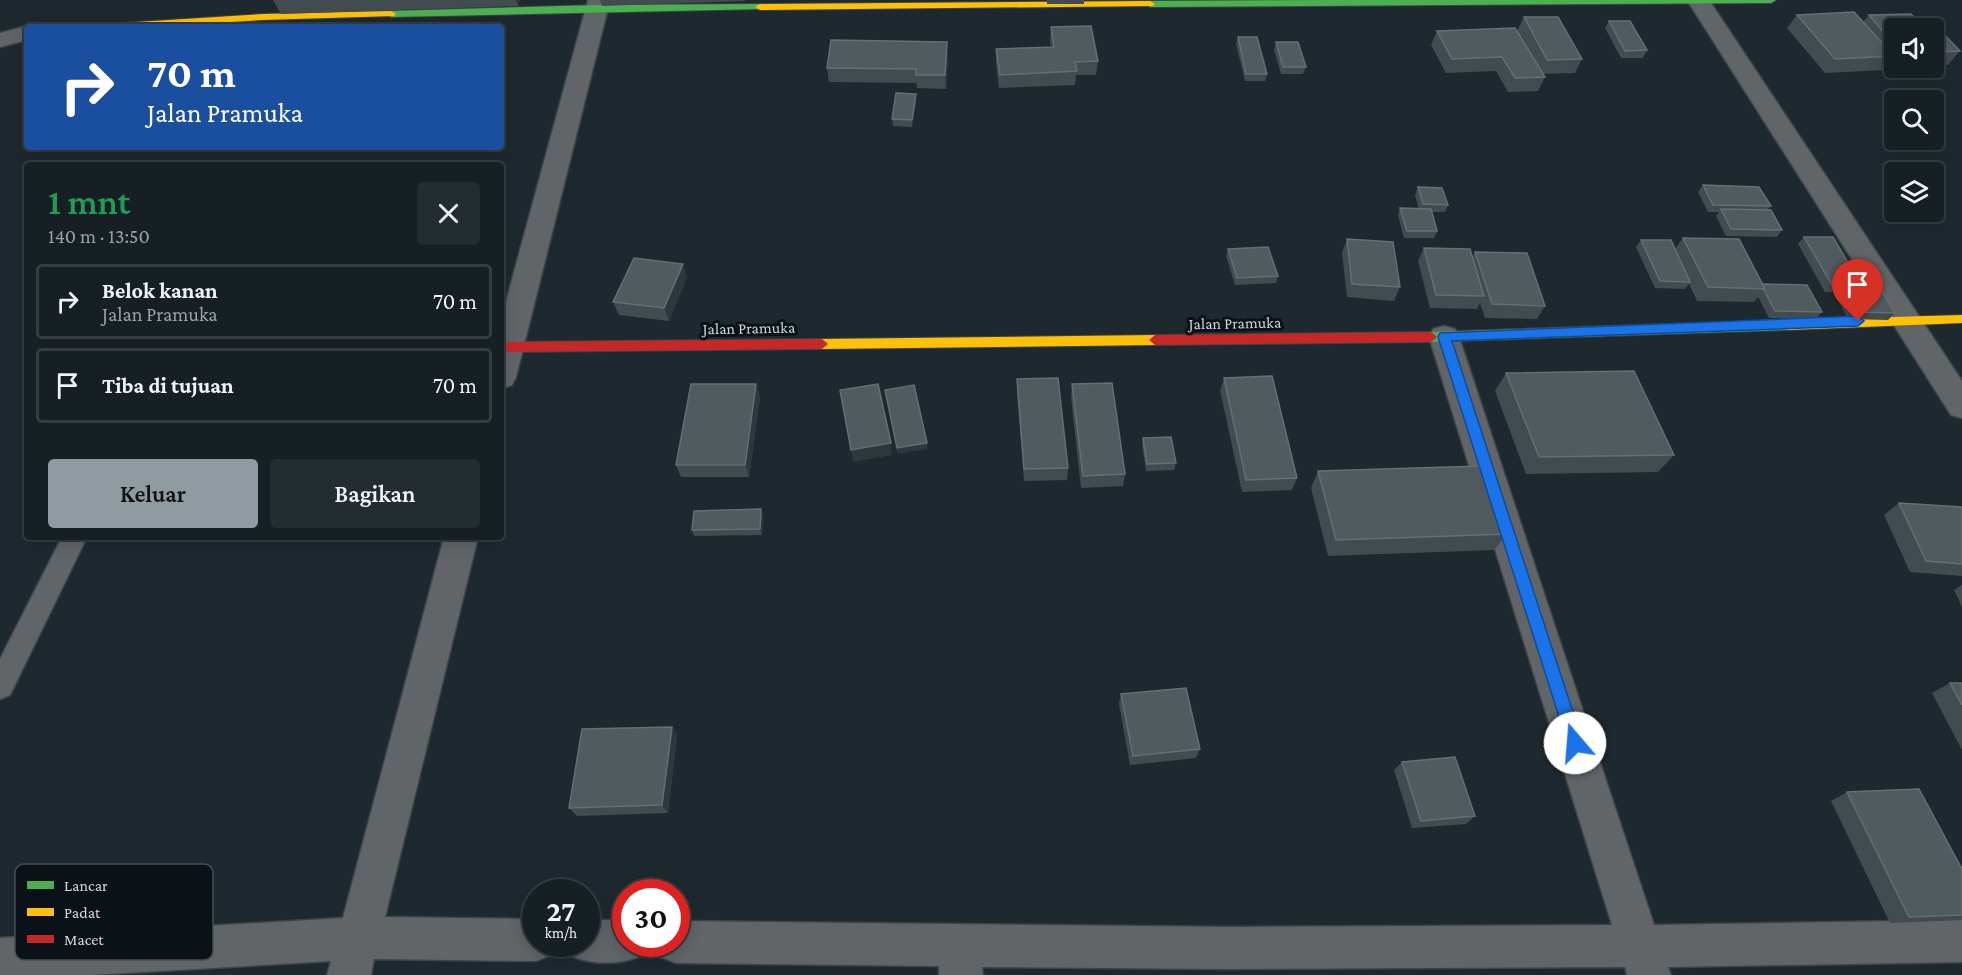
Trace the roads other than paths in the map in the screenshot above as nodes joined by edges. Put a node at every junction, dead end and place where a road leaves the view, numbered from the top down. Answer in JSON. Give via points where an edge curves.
{"nodes":[{"id":1,"x":1771,"y":0,"type":"edge"},
{"id":2,"x":1698,"y":1,"type":"edge"},
{"id":3,"x":598,"y":4,"type":"edge"},
{"id":4,"x":152,"y":24,"type":"edge"},
{"id":5,"x":24,"y":34,"type":"edge"},
{"id":6,"x":0,"y":40,"type":"edge"},
{"id":7,"x":1904,"y":319,"type":"junction"},
{"id":8,"x":1962,"y":319,"type":"edge"},
{"id":9,"x":1444,"y":337,"type":"junction"},
{"id":10,"x":508,"y":347,"type":"junction"},
{"id":11,"x":504,"y":364,"type":"edge"},
{"id":12,"x":1962,"y":406,"type":"edge"},
{"id":13,"x":73,"y":540,"type":"edge"},
{"id":14,"x":460,"y":540,"type":"edge"},
{"id":15,"x":0,"y":686,"type":"edge"},
{"id":16,"x":522,"y":941,"type":"edge"},
{"id":17,"x":1962,"y":941,"type":"edge"},
{"id":18,"x":690,"y":943,"type":"edge"},
{"id":19,"x":354,"y":956,"type":"edge"},
{"id":20,"x":213,"y":957,"type":"edge"},
{"id":21,"x":0,"y":959,"type":"edge"},
{"id":22,"x":15,"y":959,"type":"edge"},
{"id":23,"x":960,"y":960,"type":"edge"},
{"id":24,"x":1645,"y":961,"type":"edge"}],
"edges":[{"from":1,"to":2,"type":"street"},
{"from":2,"to":3,"type":"street"},
{"from":2,"to":7,"type":"street"},
{"from":3,"to":4,"type":"street"},
{"from":3,"to":10,"type":"street"},
{"from":5,"to":6,"type":"street"},
{"from":7,"to":8,"type":"street","name":"Jalan Pramuka"},
{"from":7,"to":9,"type":"street","name":"Jalan Pramuka"},
{"from":7,"to":12,"type":"street"},
{"from":9,"to":10,"type":"street","name":"Jalan Pramuka"},
{"from":9,"to":24,"type":"street"},
{"from":10,"to":11,"type":"street"},
{"from":13,"to":15,"type":"lane"},
{"from":14,"to":19,"type":"street"},
{"from":16,"to":19,"type":"street"},
{"from":17,"to":24,"type":"street"},
{"from":18,"to":23,"type":"street"},
{"from":19,"to":20,"type":"street"},
{"from":21,"to":22,"type":"street"},
{"from":23,"to":24,"type":"street","via":[[1228,948]]}]}
